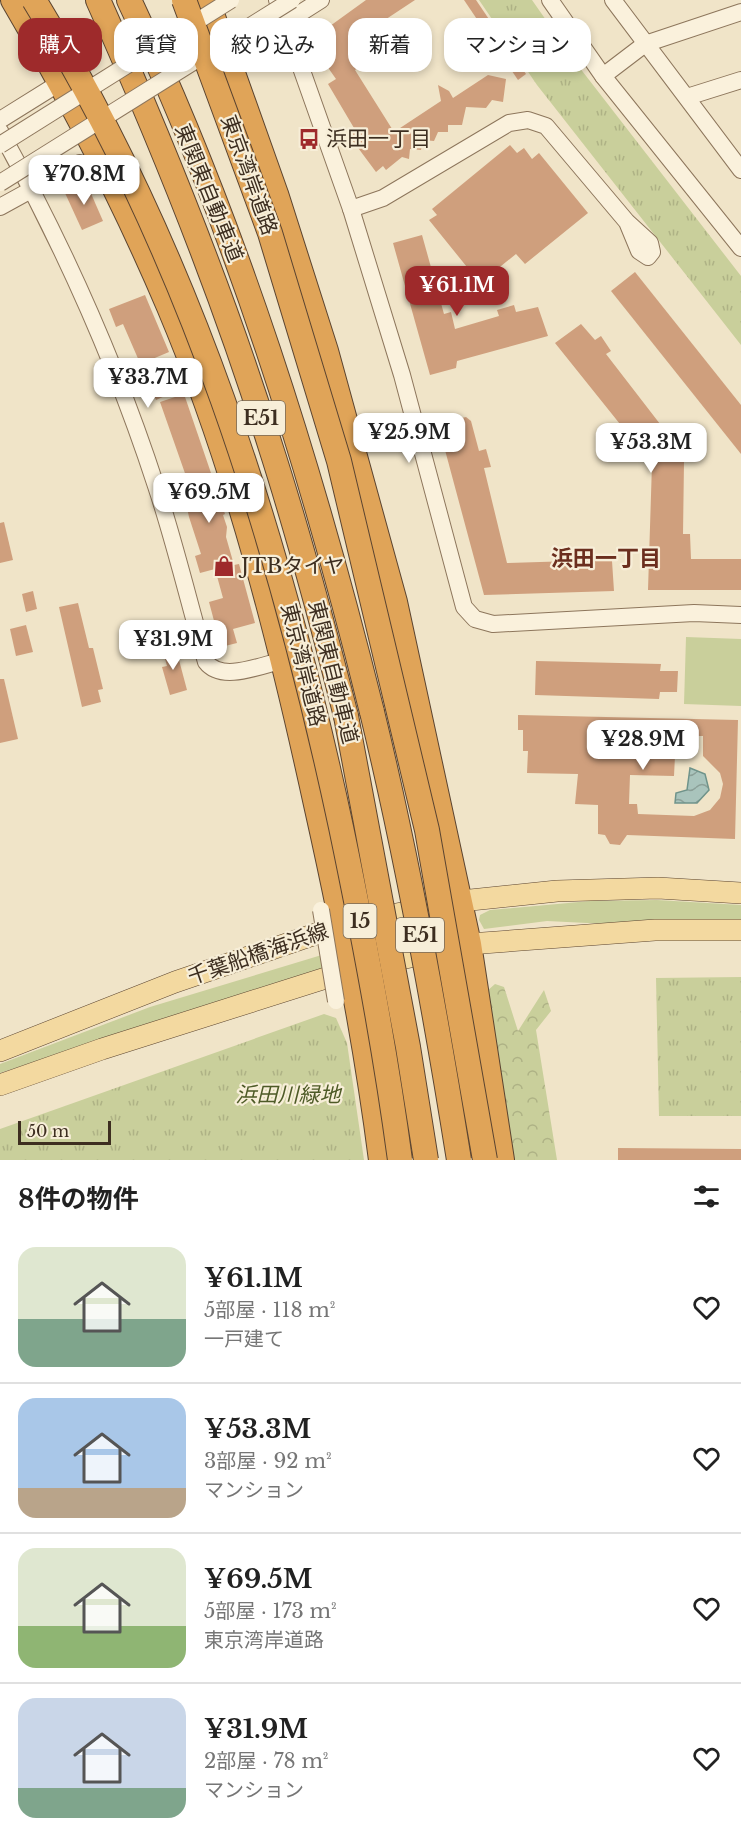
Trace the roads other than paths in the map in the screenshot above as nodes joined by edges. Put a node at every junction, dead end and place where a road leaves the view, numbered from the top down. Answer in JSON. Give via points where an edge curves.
{"nodes":[{"id":1,"x":13,"y":0,"type":"edge"},
{"id":2,"x":34,"y":0,"type":"edge"},
{"id":3,"x":98,"y":0,"type":"edge"},
{"id":4,"x":184,"y":0,"type":"edge"},
{"id":5,"x":207,"y":0,"type":"edge"},
{"id":6,"x":231,"y":0,"type":"edge"},
{"id":7,"x":277,"y":0,"type":"edge"},
{"id":8,"x":292,"y":0,"type":"edge"},
{"id":9,"x":321,"y":0,"type":"edge"},
{"id":10,"x":550,"y":0,"type":"edge"},
{"id":11,"x":613,"y":0,"type":"edge"},
{"id":12,"x":130,"y":2,"type":"edge"},
{"id":13,"x":741,"y":12,"type":"edge"},
{"id":14,"x":213,"y":18,"type":"edge"},
{"id":15,"x":284,"y":18,"type":"edge"},
{"id":16,"x":295,"y":18,"type":"edge"},
{"id":17,"x":645,"y":44,"type":"junction"},
{"id":18,"x":233,"y":72,"type":"edge"},
{"id":19,"x":303,"y":72,"type":"edge"},
{"id":20,"x":603,"y":76,"type":"junction"},
{"id":21,"x":741,"y":80,"type":"edge"},
{"id":22,"x":61,"y":82,"type":"junction"},
{"id":23,"x":687,"y":98,"type":"junction"},
{"id":24,"x":0,"y":120,"type":"edge"},
{"id":25,"x":0,"y":131,"type":"edge"},
{"id":26,"x":0,"y":145,"type":"edge"},
{"id":27,"x":735,"y":150,"type":"edge"},
{"id":28,"x":741,"y":170,"type":"edge"},
{"id":29,"x":111,"y":180,"type":"junction"},
{"id":30,"x":0,"y":183,"type":"edge"},
{"id":31,"x":32,"y":188,"type":"junction"},
{"id":32,"x":0,"y":207,"type":"edge"},
{"id":33,"x":351,"y":209,"type":"junction"},
{"id":34,"x":627,"y":222,"type":"dead end"},
{"id":35,"x":741,"y":248,"type":"edge"},
{"id":36,"x":741,"y":615,"type":"edge"},
{"id":37,"x":284,"y":660,"type":"junction"},
{"id":38,"x":741,"y":893,"type":"edge"},
{"id":39,"x":461,"y":901,"type":"junction"},
{"id":40,"x":321,"y":910,"type":"dead end"},
{"id":41,"x":342,"y":925,"type":"junction"},
{"id":42,"x":741,"y":930,"type":"edge"},
{"id":43,"x":469,"y":944,"type":"junction"},
{"id":44,"x":351,"y":970,"type":"junction"},
{"id":45,"x":336,"y":1001,"type":"dead end"},
{"id":46,"x":0,"y":1051,"type":"edge"},
{"id":47,"x":0,"y":1085,"type":"edge"},
{"id":48,"x":381,"y":1160,"type":"edge"},
{"id":49,"x":400,"y":1160,"type":"edge"},
{"id":50,"x":426,"y":1160,"type":"edge"},
{"id":51,"x":459,"y":1160,"type":"edge"},
{"id":52,"x":485,"y":1160,"type":"edge"},
{"id":53,"x":502,"y":1160,"type":"edge"}],
"edges":[{"from":1,"to":22,"type":"highway"},
{"from":2,"to":49,"type":"highway","name":"東京湾岸道路","bridge":true,"via":[[105,126],[186,298],[264,520],[327,764],[375,997]]},
{"from":3,"to":50,"type":"highway","name":"東関東自動車道","number":"E51","bridge":true,"via":[[238,347],[309,573],[346,717]]},
{"from":4,"to":52,"type":"highway","name":"東京湾岸道路","bridge":true,"via":[[270,233],[339,461],[427,830]]},
{"from":5,"to":14,"type":"highway"},
{"from":6,"to":26,"type":"street","bridge":true},
{"from":7,"to":15,"type":"street"},
{"from":8,"to":30,"type":"street","bridge":true},
{"from":9,"to":16,"type":"street"},
{"from":10,"to":20,"type":"street"},
{"from":11,"to":17,"type":"street"},
{"from":12,"to":51,"type":"highway","name":"東関東自動車道","number":"E51","bridge":true,"via":[[263,334],[340,587],[399,821]]},
{"from":13,"to":17,"type":"street"},
{"from":17,"to":20,"type":"street"},
{"from":17,"to":23,"type":"street"},
{"from":18,"to":39,"type":"highway","via":[[330,362],[395,602]]},
{"from":19,"to":33,"type":"street"},
{"from":20,"to":35,"type":"street"},
{"from":21,"to":23,"type":"street"},
{"from":22,"to":24,"type":"street"},
{"from":22,"to":29,"type":"highway"},
{"from":23,"to":27,"type":"street"},
{"from":25,"to":31,"type":"street"},
{"from":27,"to":28,"type":"street"},
{"from":29,"to":31,"type":"street","via":[[80,163]]},
{"from":29,"to":37,"type":"highway","via":[[170,309],[208,412]]},
{"from":31,"to":32,"type":"street"},
{"from":31,"to":37,"type":"street","via":[[132,417],[157,488],[206,662],[210,668],[224,673]]},
{"from":33,"to":34,"type":"street","via":[[383,198],[509,123],[528,120],[546,126]]},
{"from":33,"to":36,"type":"street","via":[[402,375],[464,607],[475,619],[493,624],[684,614]]},
{"from":37,"to":41,"type":"highway"},
{"from":38,"to":39,"type":"main road","name":"千葉船橋海浜線","number":"15","via":[[658,888],[575,890]]},
{"from":39,"to":41,"type":"main road","name":"千葉船橋海浜線","number":"15"},
{"from":39,"to":43,"type":"highway"},
{"from":40,"to":45,"type":"street","bridge":true},
{"from":41,"to":44,"type":"highway"},
{"from":41,"to":46,"type":"main road","name":"千葉船橋海浜線","number":"15","via":[[175,982]]},
{"from":42,"to":43,"type":"main road","name":"千葉船橋海浜線","number":"15","via":[[656,930]]},
{"from":43,"to":44,"type":"main road","name":"千葉船橋海浜線","number":"15"},
{"from":43,"to":53,"type":"highway"},
{"from":44,"to":47,"type":"main road","name":"千葉船橋海浜線","number":"15"},
{"from":44,"to":48,"type":"highway"}]}
